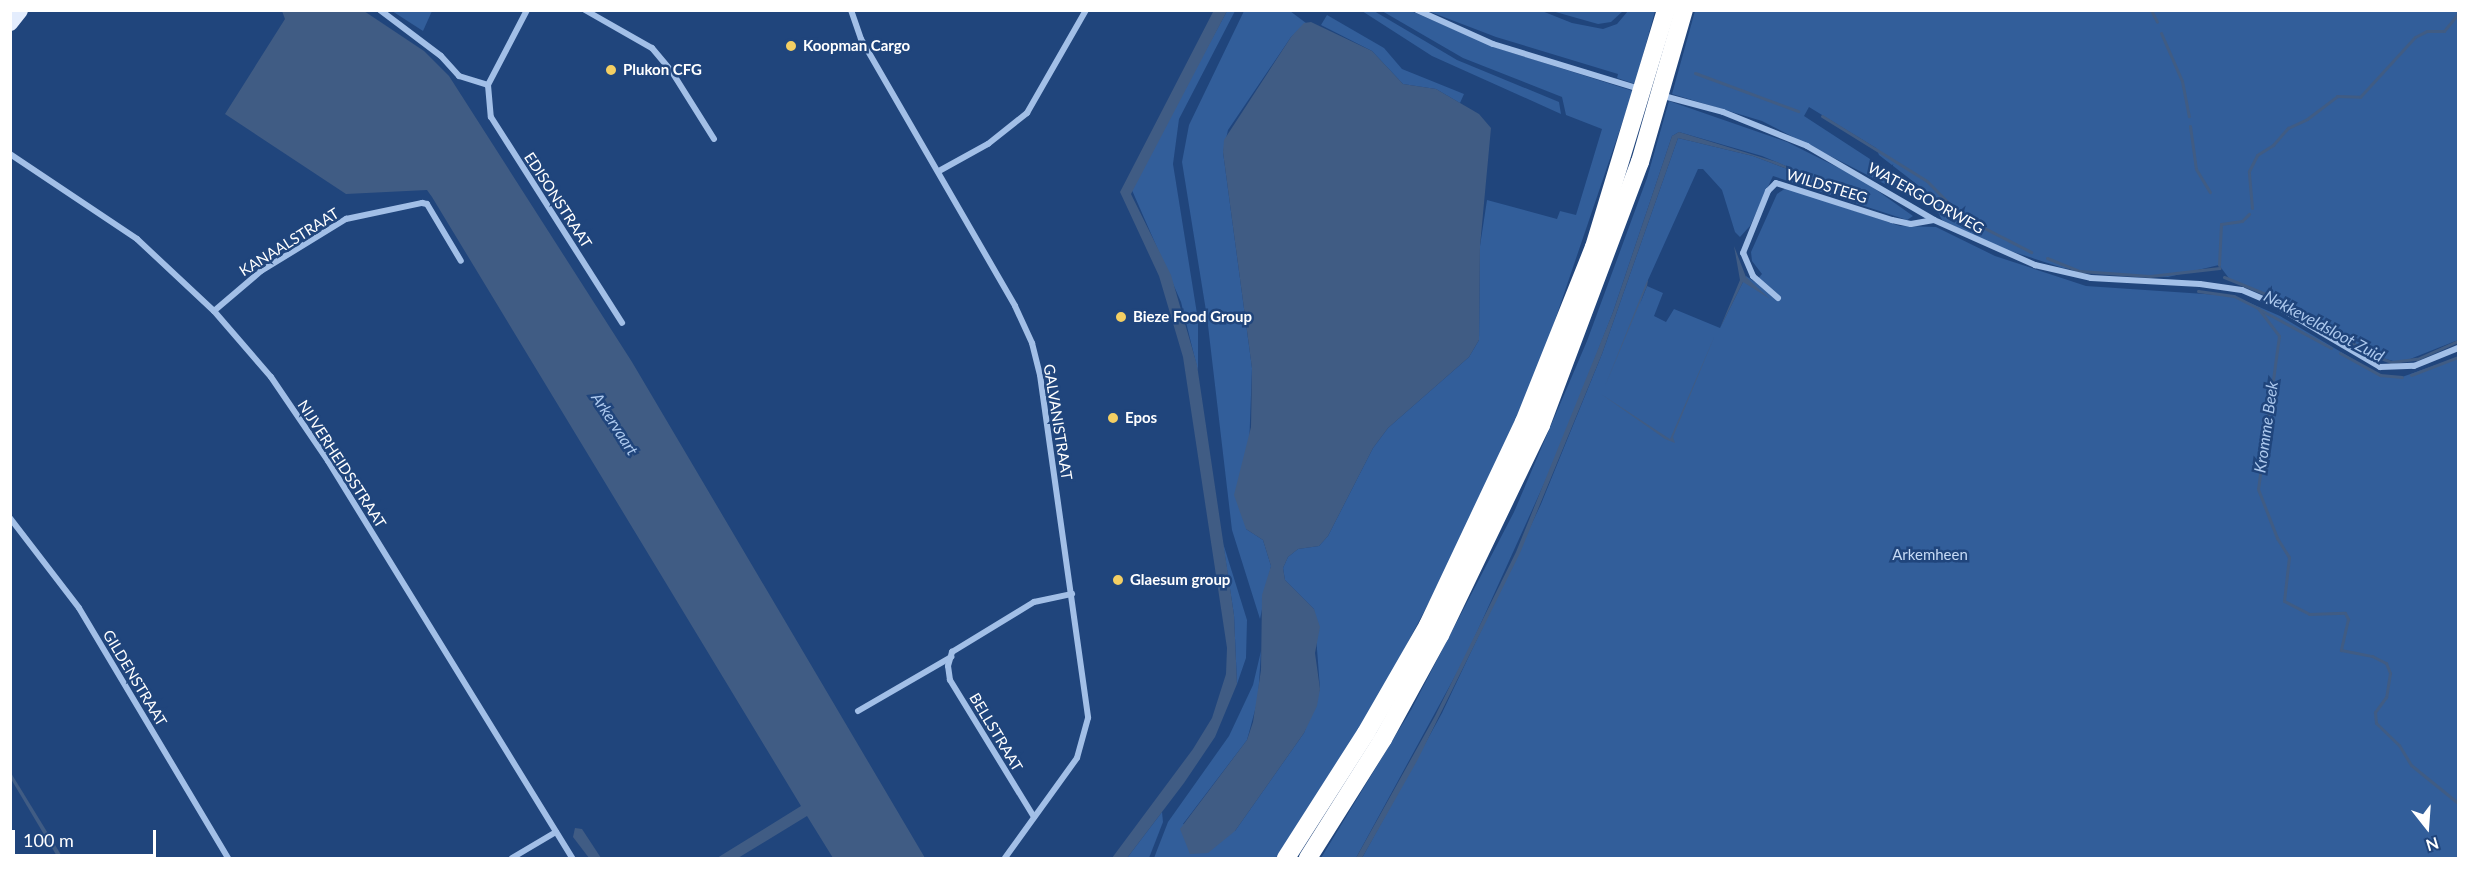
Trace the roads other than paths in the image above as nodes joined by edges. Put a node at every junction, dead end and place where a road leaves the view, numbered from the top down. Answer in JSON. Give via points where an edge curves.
{"nodes":[{"id":1,"x":20,"y":10,"type":"edge"},
{"id":2,"x":380,"y":10,"type":"edge"},
{"id":3,"x":528,"y":10,"type":"edge"},
{"id":4,"x":585,"y":10,"type":"edge"},
{"id":5,"x":851,"y":10,"type":"edge"},
{"id":6,"x":1086,"y":10,"type":"edge"},
{"id":7,"x":1418,"y":10,"type":"edge"},
{"id":8,"x":1666,"y":10,"type":"edge"},
{"id":9,"x":1684,"y":10,"type":"edge"},
{"id":10,"x":10,"y":23,"type":"edge"},
{"id":11,"x":488,"y":85,"type":"junction"},
{"id":12,"x":714,"y":139,"type":"dead end"},
{"id":13,"x":10,"y":154,"type":"edge"},
{"id":14,"x":939,"y":171,"type":"junction"},
{"id":15,"x":1934,"y":220,"type":"junction"},
{"id":16,"x":461,"y":261,"type":"dead end"},
{"id":17,"x":1778,"y":298,"type":"dead end"},
{"id":18,"x":214,"y":311,"type":"junction"},
{"id":19,"x":622,"y":324,"type":"dead end"},
{"id":20,"x":2458,"y":348,"type":"edge"},
{"id":21,"x":10,"y":518,"type":"edge"},
{"id":22,"x":1072,"y":594,"type":"junction"},
{"id":23,"x":951,"y":657,"type":"junction"},
{"id":24,"x":858,"y":711,"type":"dead end"},
{"id":25,"x":1034,"y":817,"type":"junction"},
{"id":26,"x":556,"y":832,"type":"junction"},
{"id":27,"x":228,"y":858,"type":"edge"},
{"id":28,"x":512,"y":858,"type":"edge"},
{"id":29,"x":572,"y":858,"type":"edge"},
{"id":30,"x":1005,"y":858,"type":"edge"},
{"id":31,"x":1287,"y":858,"type":"edge"},
{"id":32,"x":1308,"y":858,"type":"edge"}],
"edges":[{"from":1,"to":10,"type":"main road"},
{"from":2,"to":11,"type":"street","via":[[441,56],[459,76]]},
{"from":3,"to":11,"type":"street"},
{"from":4,"to":12,"type":"street","via":[[652,48],[672,72]]},
{"from":5,"to":14,"type":"street","name":"GALVANISTRAAT","via":[[861,39]]},
{"from":6,"to":14,"type":"street","via":[[1027,113],[987,144]]},
{"from":7,"to":15,"type":"street","name":"WATERGOORWEG","via":[[1502,47],[1723,112],[1807,146]]},
{"from":8,"to":31,"type":"highway","via":[[1594,247],[1524,422],[1428,625]]},
{"from":9,"to":32,"type":"highway","via":[[1640,162],[1541,425],[1440,635],[1383,739]]},
{"from":11,"to":19,"type":"street","name":"EDISONSTRAAT","via":[[488,107],[495,124]]},
{"from":13,"to":18,"type":"street","name":"NIJVERHEIDSSTRAAT","via":[[110,218]]},
{"from":14,"to":22,"type":"street","name":"GALVANISTRAAT","via":[[1032,343]]},
{"from":15,"to":17,"type":"street","name":"WILDSTEEG","via":[[1911,224],[1892,220],[1776,183],[1768,191],[1743,253],[1754,276]]},
{"from":15,"to":20,"type":"street","name":"WATERGOORWEG","via":[[2035,266],[2080,276],[2242,290],[2278,306],[2380,367],[2414,366]]},
{"from":16,"to":18,"type":"street","name":"KANAALSTRAAT","via":[[427,204],[422,203],[346,219],[261,271]]},
{"from":18,"to":26,"type":"street","name":"NIJVERHEIDSSTRAAT","via":[[271,377],[328,461]]},
{"from":21,"to":27,"type":"street","name":"GILDENSTRAAT","via":[[79,608]]},
{"from":22,"to":23,"type":"street","via":[[1034,602],[952,652]]},
{"from":22,"to":25,"type":"street","name":"GALVANISTRAAT","via":[[1088,718],[1077,758]]},
{"from":23,"to":24,"type":"street"},
{"from":23,"to":25,"type":"street","name":"BELLSTRAAT","via":[[950,680]]},
{"from":25,"to":30,"type":"street","name":"GALVANISTRAAT"},
{"from":26,"to":28,"type":"street"},
{"from":26,"to":29,"type":"street","name":"NIJVERHEIDSSTRAAT"}]}
